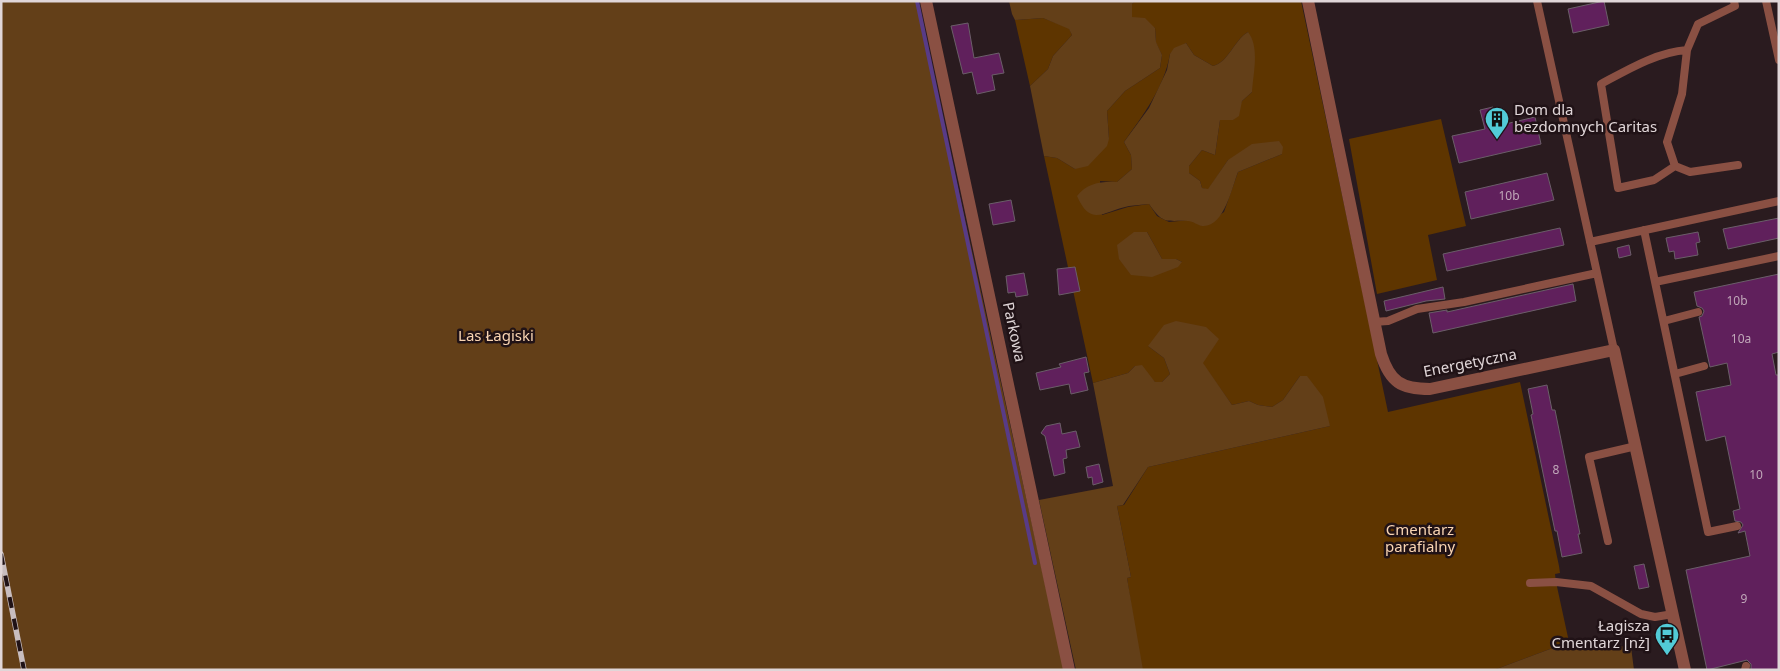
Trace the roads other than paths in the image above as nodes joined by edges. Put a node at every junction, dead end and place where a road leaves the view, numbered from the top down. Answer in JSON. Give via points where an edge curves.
{"nodes":[{"id":1,"x":926,"y":1,"type":"edge"},
{"id":2,"x":1308,"y":1,"type":"edge"},
{"id":3,"x":1537,"y":1,"type":"edge"},
{"id":4,"x":1734,"y":1,"type":"edge"},
{"id":5,"x":1766,"y":1,"type":"edge"},
{"id":6,"x":1687,"y":50,"type":"junction"},
{"id":7,"x":1779,"y":60,"type":"edge"},
{"id":8,"x":1738,"y":165,"type":"dead end"},
{"id":9,"x":1675,"y":166,"type":"junction"},
{"id":10,"x":1779,"y":201,"type":"edge"},
{"id":11,"x":1644,"y":230,"type":"junction"},
{"id":12,"x":1590,"y":242,"type":"junction"},
{"id":13,"x":1779,"y":256,"type":"edge"},
{"id":14,"x":1597,"y":273,"type":"junction"},
{"id":15,"x":1656,"y":282,"type":"junction"},
{"id":16,"x":1698,"y":312,"type":"dead end"},
{"id":17,"x":1664,"y":321,"type":"junction"},
{"id":18,"x":1374,"y":322,"type":"junction"},
{"id":19,"x":1614,"y":350,"type":"junction"},
{"id":20,"x":1704,"y":366,"type":"dead end"},
{"id":21,"x":1675,"y":374,"type":"junction"},
{"id":22,"x":1636,"y":446,"type":"junction"},
{"id":23,"x":1737,"y":526,"type":"dead end"},
{"id":24,"x":1608,"y":540,"type":"dead end"},
{"id":25,"x":1530,"y":583,"type":"dead end"},
{"id":26,"x":1673,"y":614,"type":"junction"},
{"id":27,"x":1069,"y":670,"type":"edge"},
{"id":28,"x":1685,"y":670,"type":"edge"}],
"edges":[{"from":1,"to":27,"type":"street","name":"Parkowa"},
{"from":2,"to":18,"type":"street","name":"Energetyczna"},
{"from":3,"to":12,"type":"lane"},
{"from":4,"to":6,"type":"lane","via":[[1735,6],[1698,24]]},
{"from":5,"to":7,"type":"lane"},
{"from":6,"to":9,"type":"lane","via":[[1682,94],[1667,142]]},
{"from":6,"to":9,"type":"lane","via":[[1631,68],[1601,84],[1618,188],[1654,180]]},
{"from":8,"to":9,"type":"lane","via":[[1690,172]]},
{"from":10,"to":11,"type":"lane"},
{"from":11,"to":12,"type":"lane"},
{"from":11,"to":15,"type":"lane"},
{"from":12,"to":14,"type":"lane"},
{"from":13,"to":15,"type":"lane"},
{"from":14,"to":18,"type":"lane"},
{"from":14,"to":19,"type":"lane"},
{"from":15,"to":17,"type":"lane"},
{"from":16,"to":17,"type":"lane"},
{"from":17,"to":21,"type":"lane"},
{"from":18,"to":19,"type":"street","name":"Energetyczna","via":[[1385,367],[1400,385],[1413,389],[1430,389]]},
{"from":19,"to":22,"type":"street"},
{"from":20,"to":21,"type":"lane"},
{"from":21,"to":23,"type":"lane","via":[[1708,532]]},
{"from":22,"to":24,"type":"lane","via":[[1589,457]]},
{"from":22,"to":26,"type":"street"},
{"from":25,"to":26,"type":"lane","via":[[1590,586],[1641,614],[1655,617]]},
{"from":26,"to":28,"type":"street"}]}
